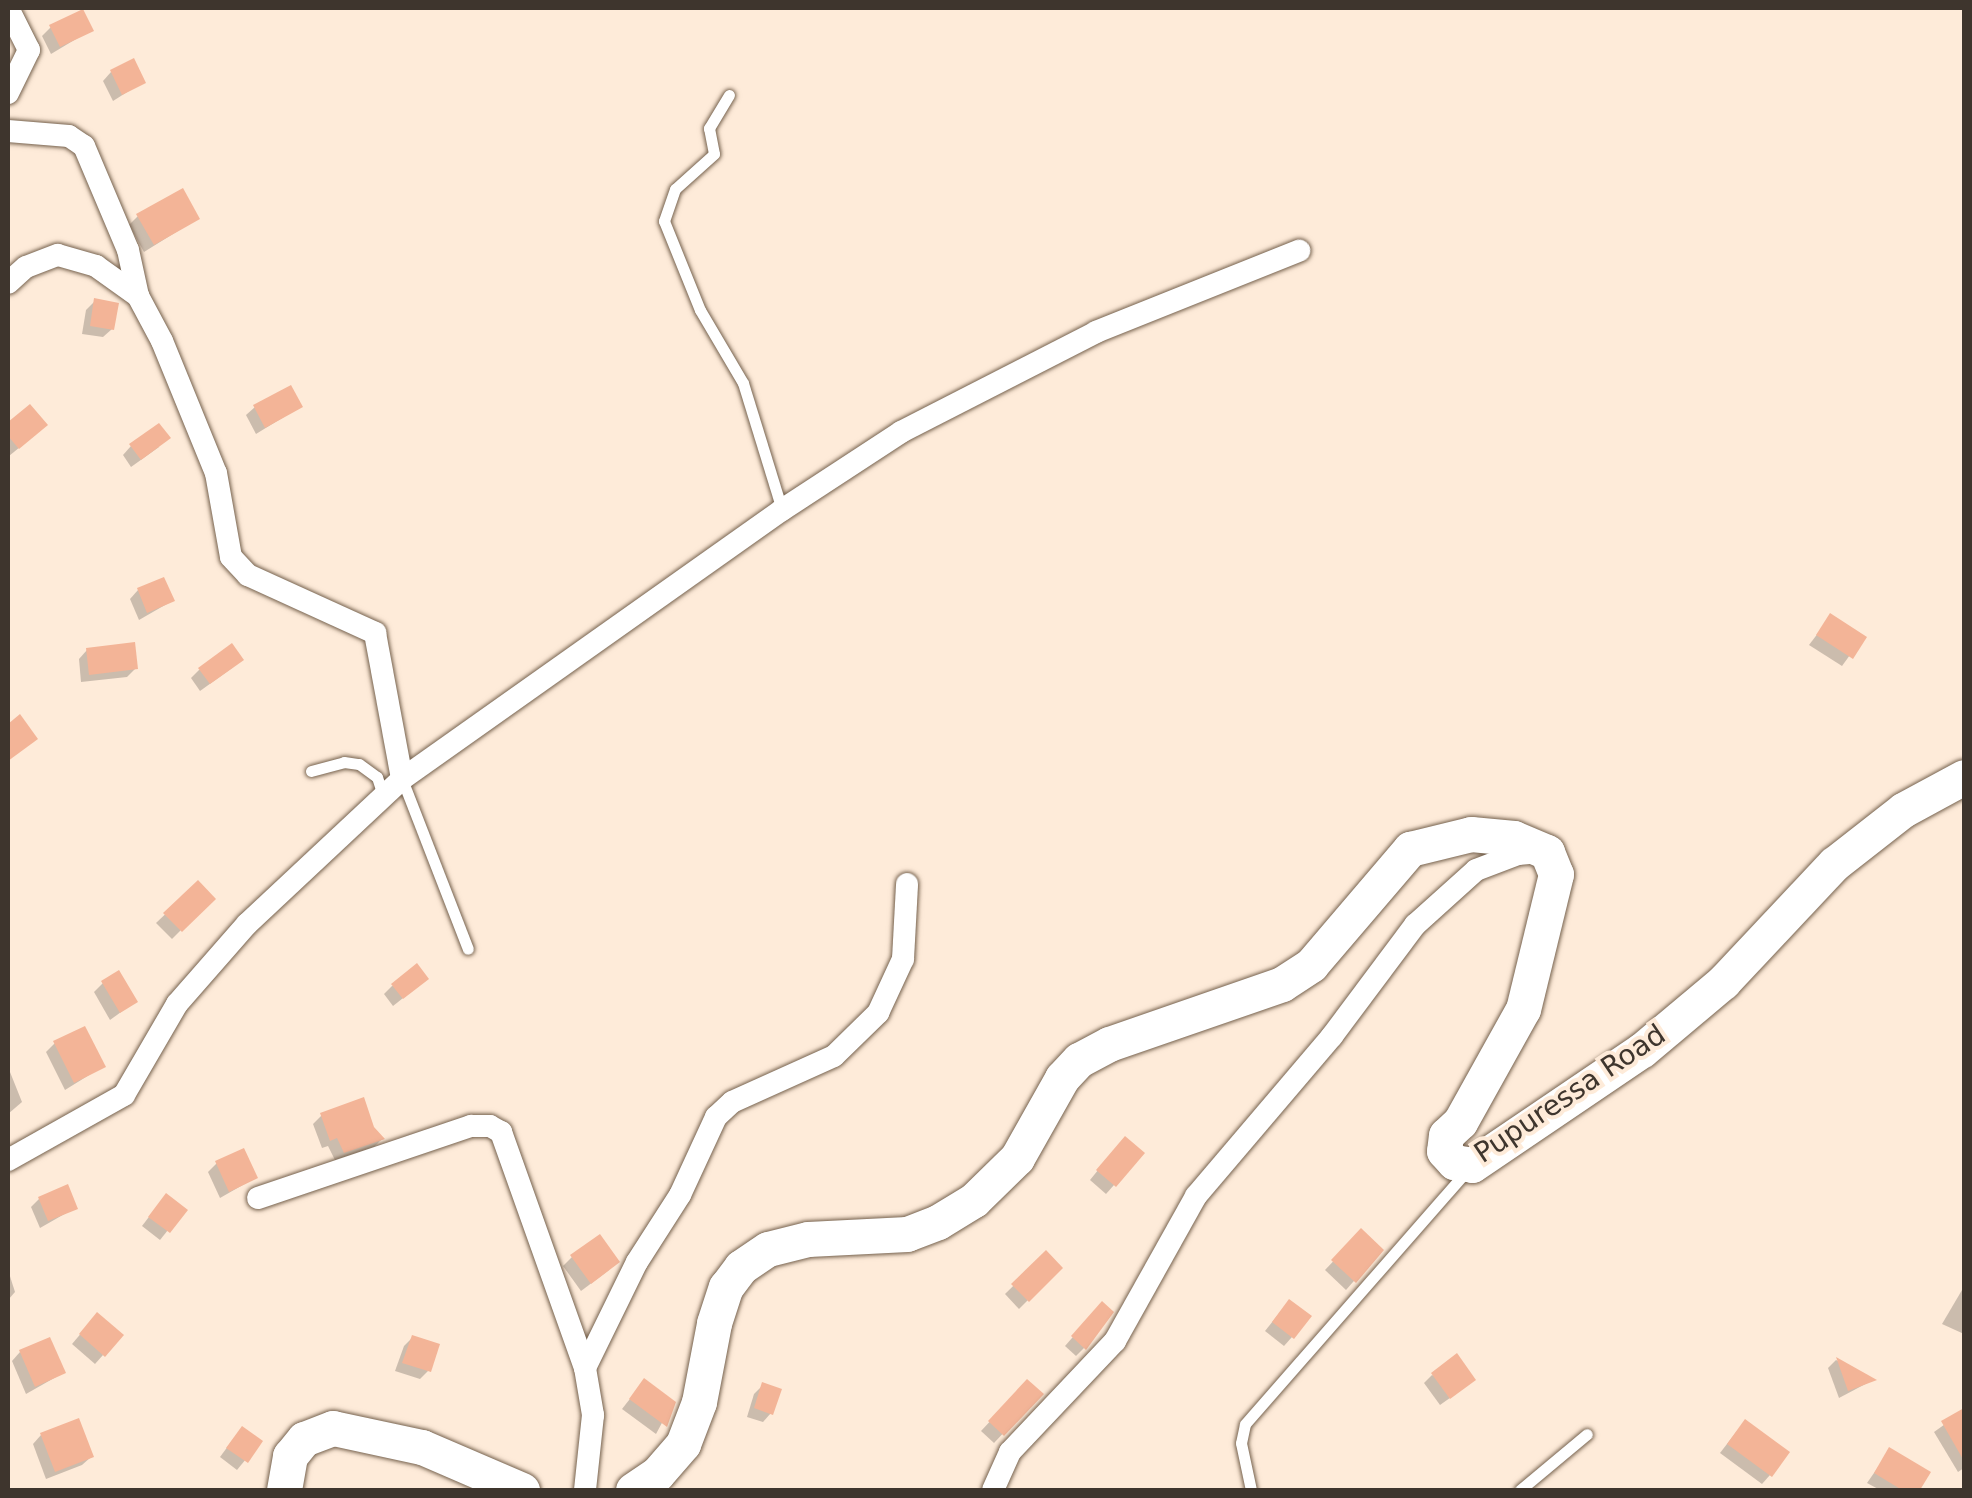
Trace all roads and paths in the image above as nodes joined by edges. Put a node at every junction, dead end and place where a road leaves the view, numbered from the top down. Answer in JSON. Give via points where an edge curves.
{"nodes":[{"id":1,"x":8,"y":8,"type":"edge"},
{"id":2,"x":8,"y":93,"type":"edge"},
{"id":3,"x":729,"y":95,"type":"dead end"},
{"id":4,"x":8,"y":131,"type":"edge"},
{"id":5,"x":1298,"y":251,"type":"dead end"},
{"id":6,"x":8,"y":283,"type":"edge"},
{"id":7,"x":138,"y":296,"type":"junction"},
{"id":8,"x":782,"y":510,"type":"junction"},
{"id":9,"x":311,"y":770,"type":"dead end"},
{"id":10,"x":1964,"y":777,"type":"edge"},
{"id":11,"x":402,"y":779,"type":"junction"},
{"id":12,"x":382,"y":795,"type":"junction"},
{"id":13,"x":1547,"y":852,"type":"junction"},
{"id":14,"x":907,"y":884,"type":"dead end"},
{"id":15,"x":468,"y":948,"type":"dead end"},
{"id":16,"x":8,"y":1160,"type":"edge"},
{"id":17,"x":1472,"y":1165,"type":"junction"},
{"id":18,"x":258,"y":1198,"type":"dead end"},
{"id":19,"x":585,"y":1368,"type":"junction"},
{"id":20,"x":1587,"y":1434,"type":"dead end"},
{"id":21,"x":284,"y":1490,"type":"edge"},
{"id":22,"x":522,"y":1490,"type":"edge"},
{"id":23,"x":586,"y":1490,"type":"edge"},
{"id":24,"x":633,"y":1490,"type":"edge"},
{"id":25,"x":993,"y":1490,"type":"edge"},
{"id":26,"x":1251,"y":1490,"type":"edge"},
{"id":27,"x":1520,"y":1490,"type":"edge"}],
"edges":[{"from":1,"to":2,"type":"street","via":[[29,50]]},
{"from":3,"to":8,"type":"lane","via":[[709,128],[714,154],[675,188],[664,220],[700,310],[744,383]]},
{"from":4,"to":7,"type":"street","via":[[69,136],[84,146],[128,250]]},
{"from":5,"to":8,"type":"street","via":[[1096,332],[901,432]]},
{"from":6,"to":7,"type":"street","via":[[26,267],[58,255],[96,266]]},
{"from":7,"to":11,"type":"street","via":[[216,473],[230,557],[248,575],[375,633]]},
{"from":8,"to":11,"type":"street"},
{"from":9,"to":12,"type":"lane","via":[[359,764],[377,777]]},
{"from":10,"to":17,"type":"main road","name":"Pupuressa Road","via":[[1903,810],[1834,864],[1722,982],[1642,1050]]},
{"from":11,"to":12,"type":"street"},
{"from":11,"to":15,"type":"lane"},
{"from":12,"to":16,"type":"street","via":[[247,924],[189,991],[124,1095]]},
{"from":13,"to":17,"type":"main road","name":"Pupuressa Road","via":[[1556,884],[1523,1009],[1460,1122],[1446,1135],[1444,1150],[1454,1162]]},
{"from":13,"to":24,"type":"main road","via":[[1514,838],[1470,834],[1410,849],[1311,965],[1282,984],[1080,1060],[1062,1078],[1017,1158],[974,1200],[906,1234],[808,1239],[768,1249],[741,1267],[720,1305],[683,1444]]},
{"from":13,"to":25,"type":"street","via":[[1518,854],[1476,870],[1415,924],[1332,1036],[1196,1196],[1115,1341],[1010,1452]]},
{"from":14,"to":19,"type":"street","via":[[903,960],[878,1013],[834,1056],[732,1102],[716,1117]]},
{"from":17,"to":26,"type":"lane","via":[[1246,1424],[1241,1442]]},
{"from":18,"to":19,"type":"street","via":[[470,1126],[490,1126],[501,1132],[512,1160]]},
{"from":19,"to":23,"type":"street","via":[[594,1415]]},
{"from":20,"to":27,"type":"lane"},
{"from":21,"to":22,"type":"main road","via":[[290,1456],[304,1439],[333,1428],[422,1447]]}]}
